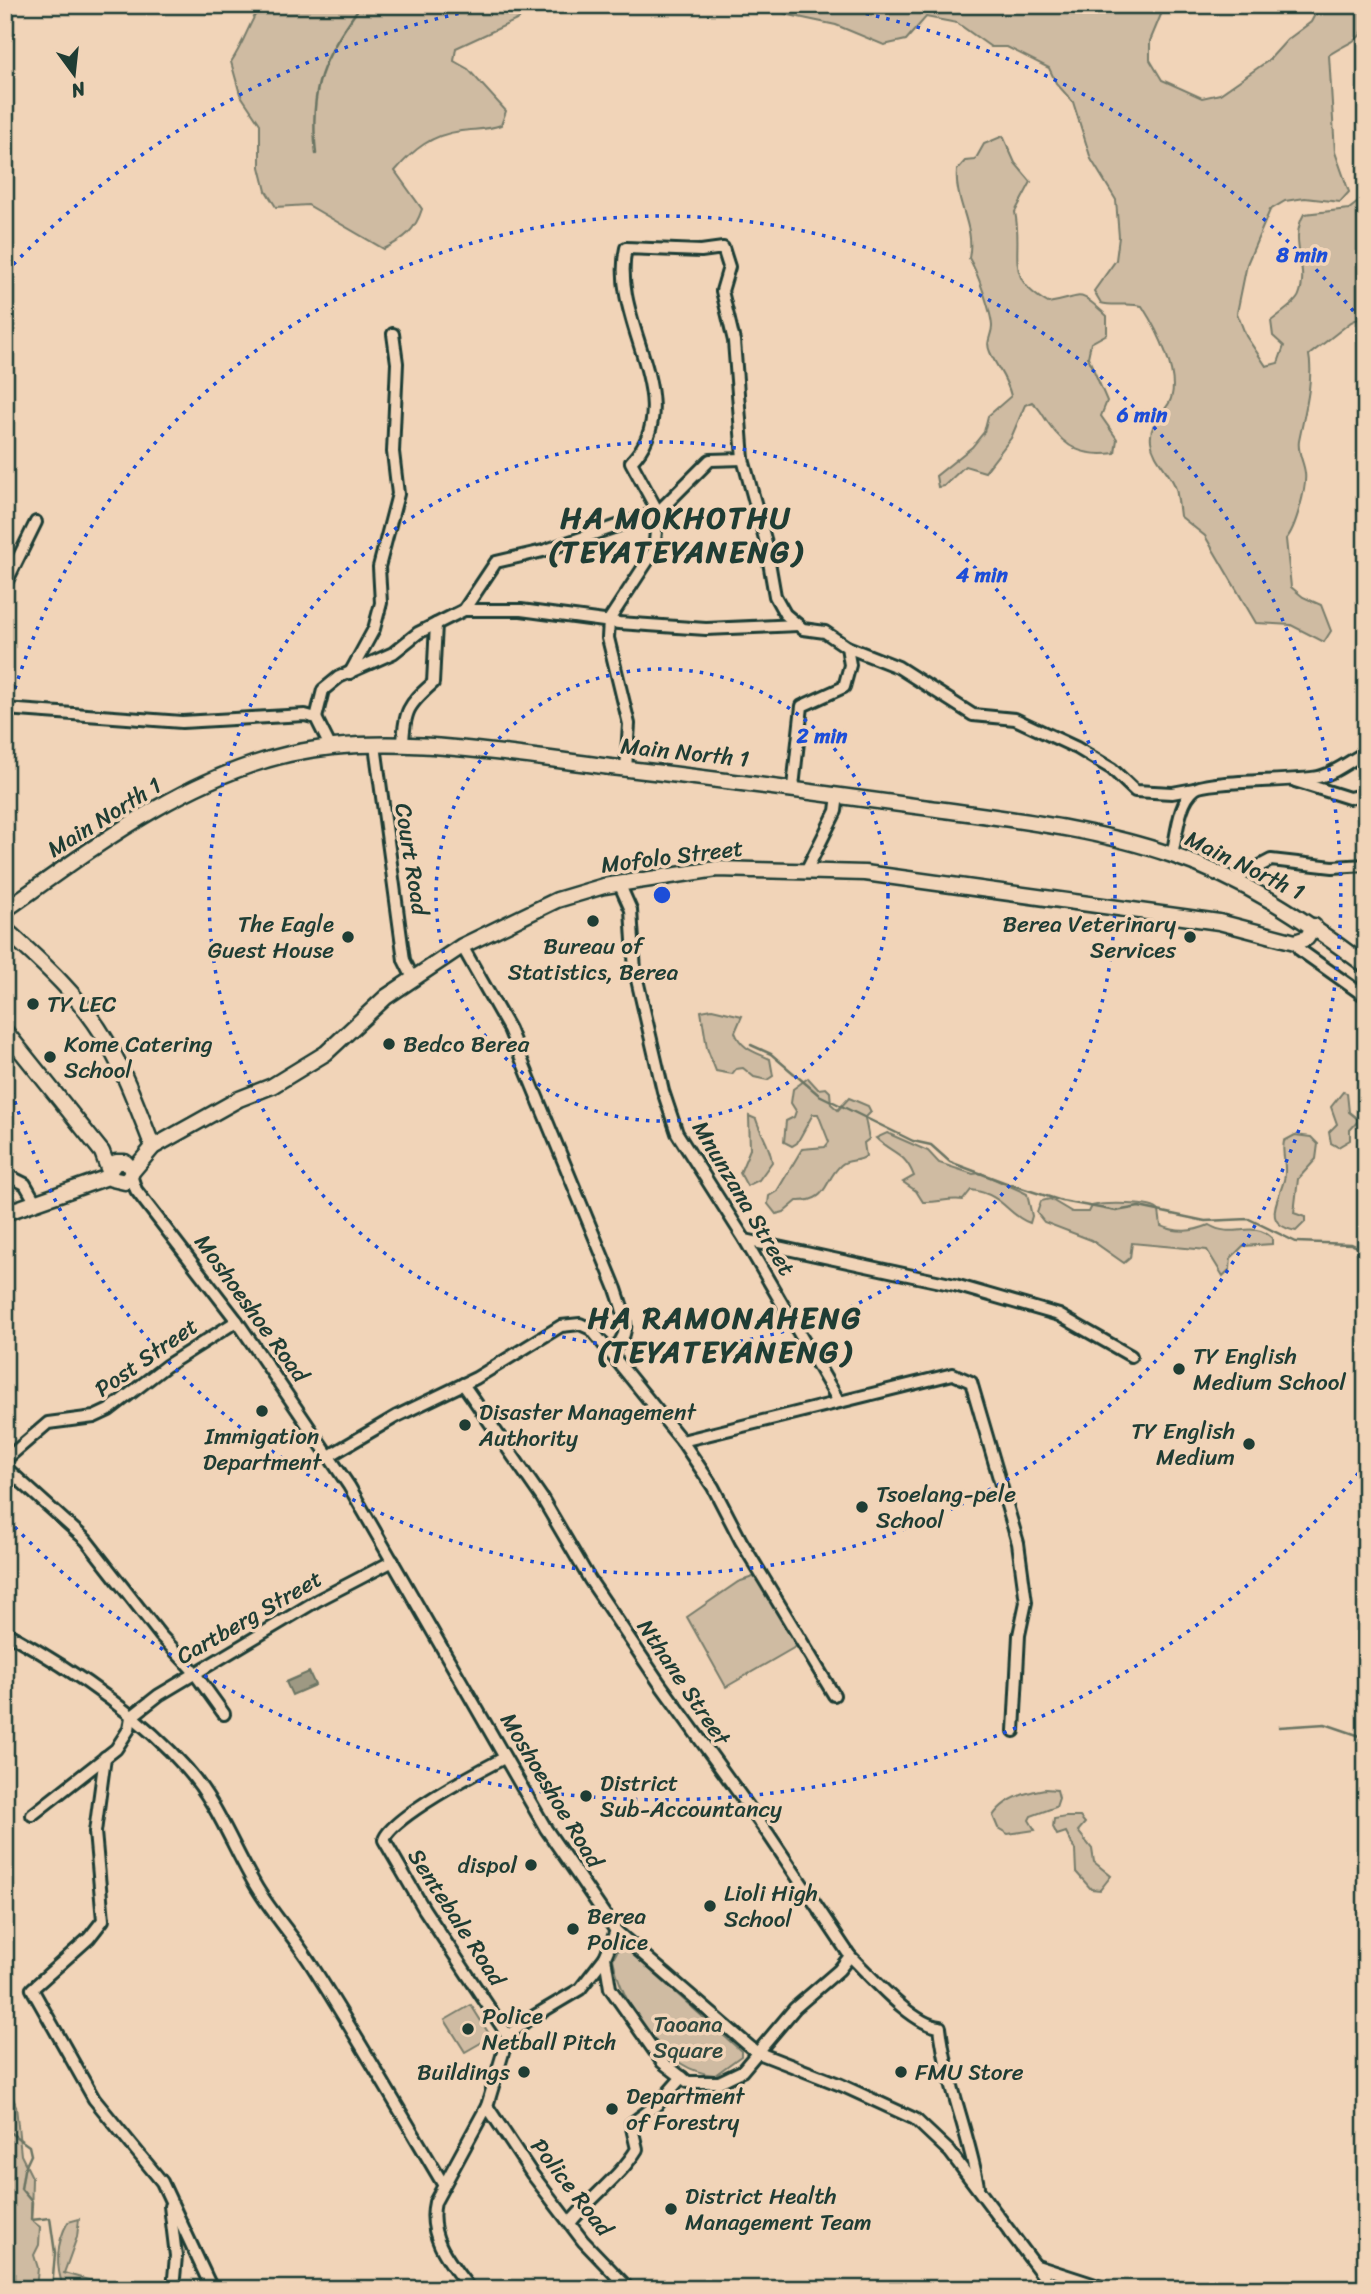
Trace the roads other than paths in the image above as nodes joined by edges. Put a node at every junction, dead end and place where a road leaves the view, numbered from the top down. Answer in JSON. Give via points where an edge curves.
{"nodes":[{"id":1,"x":393,"y":334,"type":"dead end"},
{"id":2,"x":743,"y":459,"type":"junction"},
{"id":3,"x":658,"y":512,"type":"junction"},
{"id":4,"x":36,"y":522,"type":"dead end"},
{"id":5,"x":5,"y":585,"type":"edge"},
{"id":6,"x":464,"y":610,"type":"junction"},
{"id":7,"x":609,"y":620,"type":"junction"},
{"id":8,"x":436,"y":624,"type":"junction"},
{"id":9,"x":798,"y":625,"type":"junction"},
{"id":10,"x":847,"y":647,"type":"junction"},
{"id":11,"x":350,"y":673,"type":"junction"},
{"id":12,"x":5,"y":709,"type":"edge"},
{"id":13,"x":316,"y":718,"type":"junction"},
{"id":14,"x":375,"y":745,"type":"junction"},
{"id":15,"x":403,"y":745,"type":"junction"},
{"id":16,"x":330,"y":747,"type":"junction"},
{"id":17,"x":1366,"y":752,"type":"edge"},
{"id":18,"x":626,"y":769,"type":"junction"},
{"id":19,"x":1291,"y":780,"type":"junction"},
{"id":20,"x":793,"y":787,"type":"junction"},
{"id":21,"x":1194,"y":789,"type":"junction"},
{"id":22,"x":1366,"y":793,"type":"edge"},
{"id":23,"x":838,"y":795,"type":"junction"},
{"id":24,"x":1172,"y":855,"type":"junction"},
{"id":25,"x":1366,"y":865,"type":"edge"},
{"id":26,"x":807,"y":869,"type":"junction"},
{"id":27,"x":1233,"y":880,"type":"junction"},
{"id":28,"x":619,"y":883,"type":"junction"},
{"id":29,"x":5,"y":910,"type":"edge"},
{"id":30,"x":1314,"y":926,"type":"junction"},
{"id":31,"x":5,"y":929,"type":"edge"},
{"id":32,"x":1295,"y":942,"type":"junction"},
{"id":33,"x":462,"y":946,"type":"junction"},
{"id":34,"x":1366,"y":966,"type":"edge"},
{"id":35,"x":413,"y":978,"type":"junction"},
{"id":36,"x":1366,"y":997,"type":"edge"},
{"id":37,"x":5,"y":1031,"type":"edge"},
{"id":38,"x":148,"y":1152,"type":"junction"},
{"id":39,"x":121,"y":1171,"type":"junction"},
{"id":40,"x":5,"y":1174,"type":"edge"},
{"id":41,"x":36,"y":1203,"type":"junction"},
{"id":42,"x":5,"y":1213,"type":"edge"},
{"id":43,"x":745,"y":1240,"type":"junction"},
{"id":44,"x":237,"y":1321,"type":"junction"},
{"id":45,"x":609,"y":1352,"type":"junction"},
{"id":46,"x":1131,"y":1356,"type":"dead end"},
{"id":47,"x":463,"y":1384,"type":"junction"},
{"id":48,"x":838,"y":1400,"type":"junction"},
{"id":49,"x":682,"y":1441,"type":"junction"},
{"id":50,"x":329,"y":1456,"type":"junction"},
{"id":51,"x":5,"y":1460,"type":"edge"},
{"id":52,"x":5,"y":1467,"type":"edge"},
{"id":53,"x":393,"y":1561,"type":"junction"},
{"id":54,"x":5,"y":1632,"type":"edge"},
{"id":55,"x":195,"y":1674,"type":"junction"},
{"id":56,"x":834,"y":1695,"type":"dead end"},
{"id":57,"x":224,"y":1714,"type":"dead end"},
{"id":58,"x":131,"y":1717,"type":"junction"},
{"id":59,"x":1014,"y":1731,"type":"dead end"},
{"id":60,"x":105,"y":1758,"type":"junction"},
{"id":61,"x":504,"y":1758,"type":"junction"},
{"id":62,"x":32,"y":1815,"type":"dead end"},
{"id":63,"x":616,"y":1931,"type":"junction"},
{"id":64,"x":850,"y":1956,"type":"junction"},
{"id":65,"x":605,"y":1957,"type":"junction"},
{"id":66,"x":508,"y":2036,"type":"junction"},
{"id":67,"x":756,"y":2052,"type":"junction"},
{"id":68,"x":682,"y":2077,"type":"junction"},
{"id":69,"x":488,"y":2106,"type":"junction"},
{"id":70,"x":443,"y":2184,"type":"junction"},
{"id":71,"x":978,"y":2189,"type":"junction"},
{"id":72,"x":169,"y":2197,"type":"junction"},
{"id":73,"x":570,"y":2223,"type":"junction"},
{"id":74,"x":1036,"y":2266,"type":"junction"},
{"id":75,"x":173,"y":2289,"type":"edge"},
{"id":76,"x":212,"y":2289,"type":"edge"},
{"id":77,"x":470,"y":2289,"type":"edge"},
{"id":78,"x":629,"y":2289,"type":"edge"},
{"id":79,"x":1052,"y":2289,"type":"edge"},
{"id":80,"x":1108,"y":2289,"type":"edge"}],
"edges":[{"from":1,"to":11,"type":"street","via":[[397,363],[393,452],[398,494],[379,567],[381,603],[374,629]]},
{"from":2,"to":3,"type":"street","via":[[710,460]]},
{"from":2,"to":3,"type":"street","via":[[734,341],[722,291],[729,267],[723,248],[626,248],[630,322],[653,392],[651,427],[643,450],[631,463]]},
{"from":2,"to":9,"type":"street","via":[[775,596]]},
{"from":3,"to":6,"type":"street","via":[[496,562]]},
{"from":3,"to":7,"type":"street","via":[[654,551]]},
{"from":4,"to":5,"type":"street"},
{"from":6,"to":7,"type":"street","via":[[521,610]]},
{"from":6,"to":8,"type":"street"},
{"from":7,"to":9,"type":"street","via":[[706,629]]},
{"from":7,"to":18,"type":"street","via":[[608,638],[629,724]]},
{"from":8,"to":11,"type":"street","via":[[393,653]]},
{"from":8,"to":15,"type":"street","via":[[433,683],[404,715]]},
{"from":9,"to":10,"type":"street","via":[[825,632]]},
{"from":10,"to":20,"type":"street","via":[[850,665],[844,688],[802,706]]},
{"from":10,"to":21,"type":"street","via":[[898,667],[972,715],[1015,719],[1077,748],[1112,769],[1135,791]]},
{"from":11,"to":13,"type":"street","via":[[323,690]]},
{"from":12,"to":13,"type":"street","via":[[182,722],[291,714]]},
{"from":13,"to":16,"type":"street"},
{"from":14,"to":15,"type":"main road","name":"Main North 1"},
{"from":14,"to":16,"type":"main road","name":"Main North 1"},
{"from":14,"to":35,"type":"street","name":"Court Road","via":[[404,960]]},
{"from":15,"to":18,"type":"main road","name":"Main North 1"},
{"from":16,"to":29,"type":"main road","name":"Main North 1","via":[[288,754],[201,784],[97,846]]},
{"from":17,"to":19,"type":"street","via":[[1321,776]]},
{"from":18,"to":20,"type":"main road","name":"Main North 1"},
{"from":19,"to":21,"type":"street","via":[[1209,783]]},
{"from":19,"to":22,"type":"street","via":[[1349,798]]},
{"from":20,"to":23,"type":"main road","name":"Main North 1"},
{"from":21,"to":24,"type":"street","via":[[1184,805]]},
{"from":23,"to":24,"type":"main road","name":"Main North 1","via":[[1062,827]]},
{"from":23,"to":26,"type":"street","via":[[836,811]]},
{"from":24,"to":27,"type":"main road","name":"Main North 1"},
{"from":25,"to":27,"type":"street","via":[[1333,867],[1272,860]]},
{"from":26,"to":28,"type":"main road","name":"Mofolo Street","via":[[717,869]]},
{"from":26,"to":32,"type":"main road","name":"Mofolo Street","via":[[1167,914]]},
{"from":27,"to":30,"type":"main road","name":"Main North 1"},
{"from":28,"to":33,"type":"main road","name":"Mofolo Street","via":[[566,896]]},
{"from":28,"to":43,"type":"street","name":"Mnunzana Street","via":[[631,909],[635,971],[677,1133]]},
{"from":30,"to":32,"type":"main road","via":[[1307,938]]},
{"from":30,"to":34,"type":"main road","name":"Main North 1"},
{"from":31,"to":38,"type":"main road","via":[[68,987],[106,1040],[124,1075]]},
{"from":32,"to":36,"type":"street"},
{"from":33,"to":35,"type":"main road","name":"Mofolo Street"},
{"from":33,"to":45,"type":"street","via":[[509,1030],[616,1289],[627,1324],[625,1337]]},
{"from":35,"to":38,"type":"main road","name":"Mofolo Street","via":[[297,1073],[239,1099]]},
{"from":37,"to":39,"type":"main road","name":"Moshoeshoe Road"},
{"from":38,"to":39,"type":"main road","name":"Mofolo Street"},
{"from":39,"to":41,"type":"main road","name":"Mofolo Street"},
{"from":39,"to":44,"type":"street","name":"Moshoeshoe Road"},
{"from":40,"to":41,"type":"street","via":[[25,1184]]},
{"from":41,"to":42,"type":"main road","name":"Mofolo Street"},
{"from":43,"to":46,"type":"street","via":[[955,1285],[1059,1315]]},
{"from":43,"to":48,"type":"street","name":"Mnunzana Street"},
{"from":44,"to":50,"type":"street","name":"Moshoeshoe Road"},
{"from":44,"to":51,"type":"street","name":"Post Street","via":[[166,1366],[109,1410],[94,1417],[48,1423]]},
{"from":45,"to":47,"type":"street","via":[[591,1329],[571,1324],[542,1335]]},
{"from":45,"to":49,"type":"street"},
{"from":47,"to":50,"type":"street"},
{"from":47,"to":64,"type":"street","name":"Nthane Street","via":[[660,1684]]},
{"from":48,"to":49,"type":"street"},
{"from":48,"to":59,"type":"street","via":[[953,1374],[971,1382],[1018,1543],[1026,1602],[1019,1635]]},
{"from":49,"to":56,"type":"street"},
{"from":50,"to":53,"type":"street","name":"Moshoeshoe Road"},
{"from":52,"to":55,"type":"street","via":[[86,1540]]},
{"from":53,"to":55,"type":"street","name":"Cartberg Street"},
{"from":53,"to":61,"type":"street","name":"Moshoeshoe Road"},
{"from":54,"to":58,"type":"street"},
{"from":55,"to":57,"type":"street"},
{"from":55,"to":58,"type":"street","name":"Cartberg Street"},
{"from":58,"to":60,"type":"street","via":[[125,1738]]},
{"from":58,"to":70,"type":"street","via":[[201,1787],[257,1887],[308,1959]]},
{"from":60,"to":62,"type":"street"},
{"from":60,"to":72,"type":"street","via":[[95,1832],[103,1920],[32,1989],[94,2099],[142,2155]]},
{"from":61,"to":63,"type":"street","name":"Moshoeshoe Road","via":[[552,1839]]},
{"from":61,"to":66,"type":"street","name":"Sentebale Road","via":[[396,1824],[385,1832],[384,1840]]},
{"from":63,"to":65,"type":"street"},
{"from":63,"to":67,"type":"street","name":"Moshoeshoe Road"},
{"from":64,"to":67,"type":"street"},
{"from":64,"to":71,"type":"street","name":"Nthane Street","via":[[916,2017],[940,2027],[958,2115],[972,2148]]},
{"from":65,"to":66,"type":"street","via":[[580,1989]]},
{"from":65,"to":68,"type":"street","via":[[610,1989],[625,2013],[662,2062]]},
{"from":66,"to":69,"type":"street"},
{"from":67,"to":68,"type":"street","via":[[742,2071],[719,2082],[688,2082]]},
{"from":67,"to":71,"type":"street","name":"Moshoeshoe Road","via":[[915,2119],[950,2152]]},
{"from":68,"to":73,"type":"street","via":[[659,2103],[631,2124],[637,2149]]},
{"from":69,"to":70,"type":"street"},
{"from":69,"to":73,"type":"street","name":"Police Road"},
{"from":70,"to":77,"type":"street","via":[[431,2218],[435,2235]]},
{"from":71,"to":74,"type":"street","name":"Moshoeshoe Road"},
{"from":72,"to":75,"type":"street","via":[[176,2256]]},
{"from":72,"to":76,"type":"street"},
{"from":73,"to":78,"type":"street","name":"Police Road"},
{"from":74,"to":79,"type":"street","name":"Moshoeshoe Road"},
{"from":74,"to":80,"type":"street"}]}
